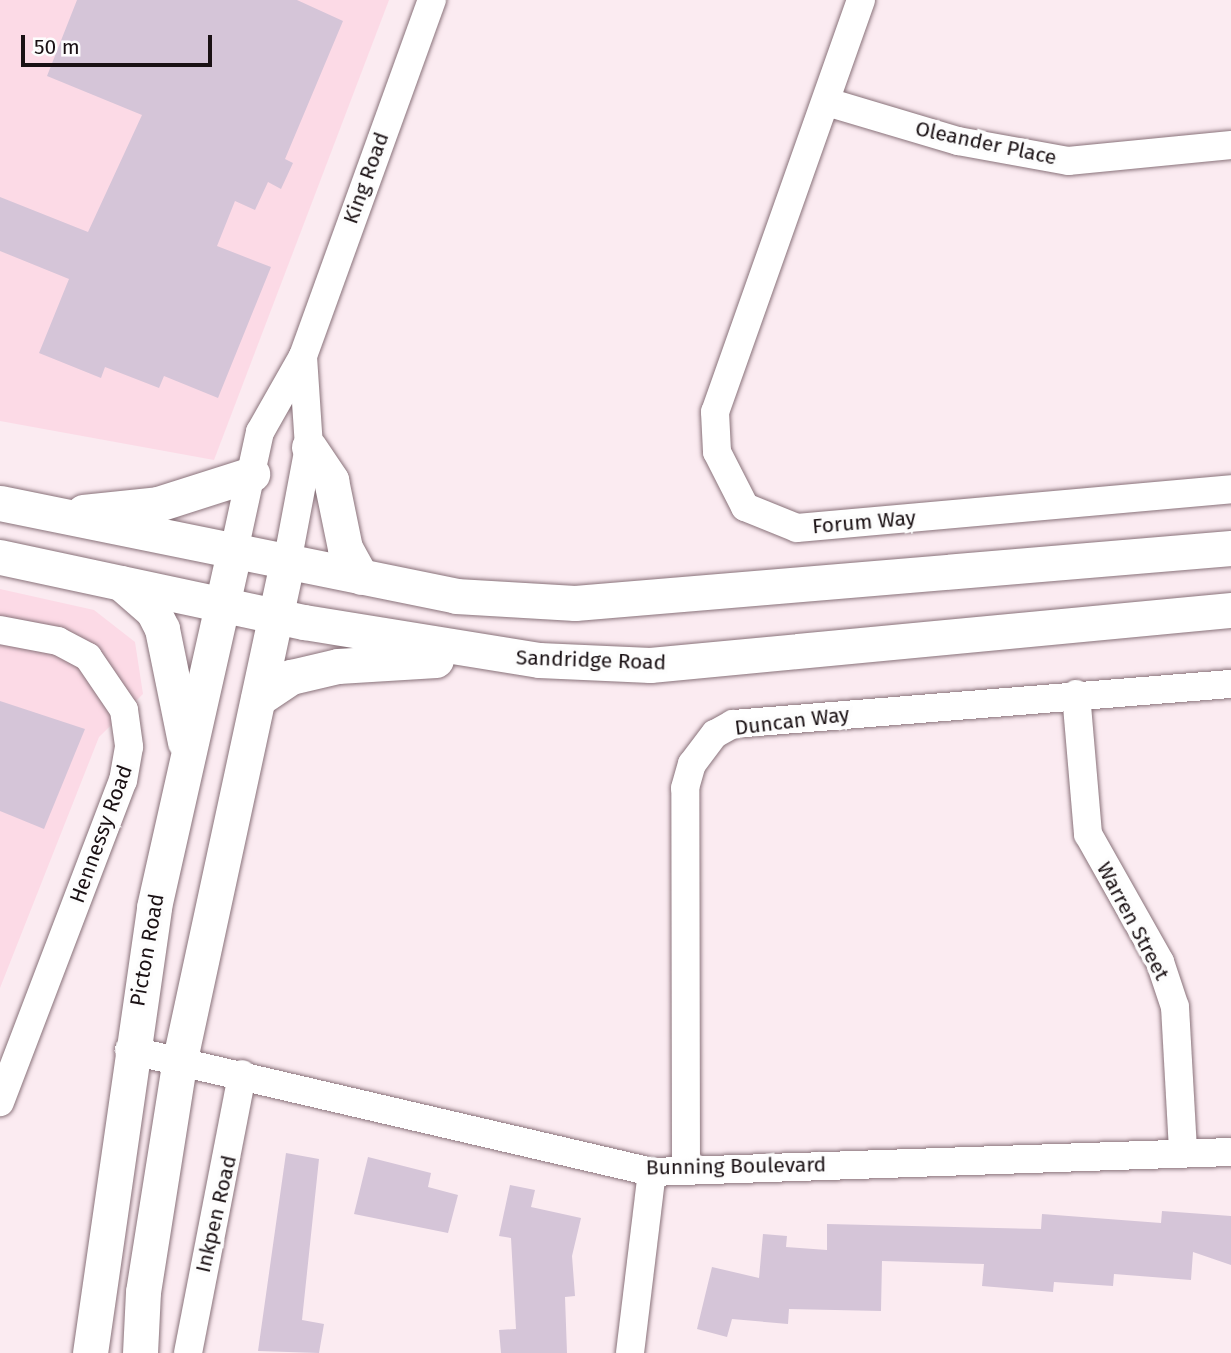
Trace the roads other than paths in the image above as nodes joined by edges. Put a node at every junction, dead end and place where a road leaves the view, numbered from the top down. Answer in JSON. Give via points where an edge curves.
{"nodes":[{"id":1,"x":432,"y":0,"type":"edge"},
{"id":2,"x":861,"y":0,"type":"edge"},
{"id":3,"x":827,"y":102,"type":"junction"},
{"id":4,"x":1231,"y":145,"type":"edge"},
{"id":5,"x":303,"y":356,"type":"junction"},
{"id":6,"x":309,"y":447,"type":"junction"},
{"id":7,"x":252,"y":474,"type":"junction"},
{"id":8,"x":1231,"y":489,"type":"edge"},
{"id":9,"x":0,"y":503,"type":"edge"},
{"id":10,"x":66,"y":516,"type":"junction"},
{"id":11,"x":1231,"y":548,"type":"edge"},
{"id":12,"x":234,"y":551,"type":"junction"},
{"id":13,"x":0,"y":557,"type":"edge"},
{"id":14,"x":287,"y":563,"type":"junction"},
{"id":15,"x":361,"y":577,"type":"junction"},
{"id":16,"x":121,"y":583,"type":"junction"},
{"id":17,"x":222,"y":605,"type":"junction"},
{"id":18,"x":1231,"y":611,"type":"edge"},
{"id":19,"x":276,"y":616,"type":"junction"},
{"id":20,"x":0,"y":630,"type":"edge"},
{"id":21,"x":492,"y":657,"type":"junction"},
{"id":22,"x":1231,"y":684,"type":"edge"},
{"id":23,"x":1076,"y":694,"type":"junction"},
{"id":24,"x":258,"y":699,"type":"junction"},
{"id":25,"x":188,"y":756,"type":"junction"},
{"id":26,"x":129,"y":1050,"type":"junction"},
{"id":27,"x":180,"y":1059,"type":"junction"},
{"id":28,"x":242,"y":1074,"type":"junction"},
{"id":29,"x":0,"y":1102,"type":"edge"},
{"id":30,"x":1183,"y":1149,"type":"junction"},
{"id":31,"x":1231,"y":1152,"type":"edge"},
{"id":32,"x":687,"y":1170,"type":"junction"},
{"id":33,"x":652,"y":1172,"type":"junction"},
{"id":34,"x":90,"y":1353,"type":"edge"},
{"id":35,"x":140,"y":1353,"type":"edge"},
{"id":36,"x":188,"y":1353,"type":"edge"},
{"id":37,"x":630,"y":1353,"type":"edge"}],
"edges":[{"from":1,"to":5,"type":"street","name":"King Road"},
{"from":2,"to":3,"type":"street","name":"Forum Way"},
{"from":3,"to":4,"type":"street","name":"Oleander Place","via":[[958,141],[1068,161]]},
{"from":3,"to":8,"type":"street","name":"Forum Way","via":[[715,412],[717,452],[745,507],[797,528]]},
{"from":5,"to":6,"type":"street","name":"King Road"},
{"from":5,"to":7,"type":"street","name":"King Road","via":[[260,432]]},
{"from":6,"to":14,"type":"street","name":"King Road"},
{"from":6,"to":15,"type":"main road","via":[[331,480],[345,548]]},
{"from":7,"to":10,"type":"main road","via":[[158,504],[117,504]]},
{"from":7,"to":12,"type":"street","name":"King Road"},
{"from":9,"to":10,"type":"main road"},
{"from":10,"to":12,"type":"main road"},
{"from":11,"to":15,"type":"main road","via":[[575,603],[456,596]]},
{"from":12,"to":14,"type":"main road"},
{"from":12,"to":17,"type":"main road","name":"Picton Road"},
{"from":13,"to":16,"type":"main road","name":"Sandridge Road"},
{"from":14,"to":15,"type":"main road"},
{"from":14,"to":19,"type":"main road"},
{"from":16,"to":17,"type":"main road","name":"Sandridge Road"},
{"from":16,"to":25,"type":"main road","via":[[153,611],[162,629]]},
{"from":17,"to":19,"type":"main road","name":"Sandridge Road"},
{"from":17,"to":25,"type":"main road","name":"Picton Road"},
{"from":18,"to":21,"type":"main road","name":"Sandridge Road","via":[[650,665]]},
{"from":19,"to":21,"type":"main road","name":"Sandridge Road"},
{"from":19,"to":24,"type":"main road"},
{"from":20,"to":29,"type":"street","name":"Hennessy Road","via":[[58,641],[88,657],[124,710],[129,747],[123,780]]},
{"from":21,"to":24,"type":"main road","via":[[338,666],[291,677]]},
{"from":22,"to":23,"type":"street","name":"Duncan Way"},
{"from":23,"to":30,"type":"street","name":"Warren Street","via":[[1088,834],[1160,962],[1175,1007]]},
{"from":23,"to":32,"type":"street","name":"Duncan Way","via":[[733,724],[702,748],[685,788]]},
{"from":24,"to":27,"type":"main road"},
{"from":25,"to":26,"type":"main road","name":"Picton Road"},
{"from":26,"to":27,"type":"street","name":"Bunning Boulevard"},
{"from":26,"to":34,"type":"main road","name":"Picton Road"},
{"from":27,"to":28,"type":"street","name":"Bunning Boulevard"},
{"from":27,"to":35,"type":"main road","via":[[143,1292]]},
{"from":28,"to":33,"type":"street","name":"Bunning Boulevard"},
{"from":28,"to":36,"type":"street","name":"Inkpen Road"},
{"from":30,"to":31,"type":"street","name":"Bunning Boulevard"},
{"from":30,"to":32,"type":"street","name":"Bunning Boulevard"},
{"from":32,"to":33,"type":"street","name":"Bunning Boulevard"},
{"from":33,"to":37,"type":"street"}]}
